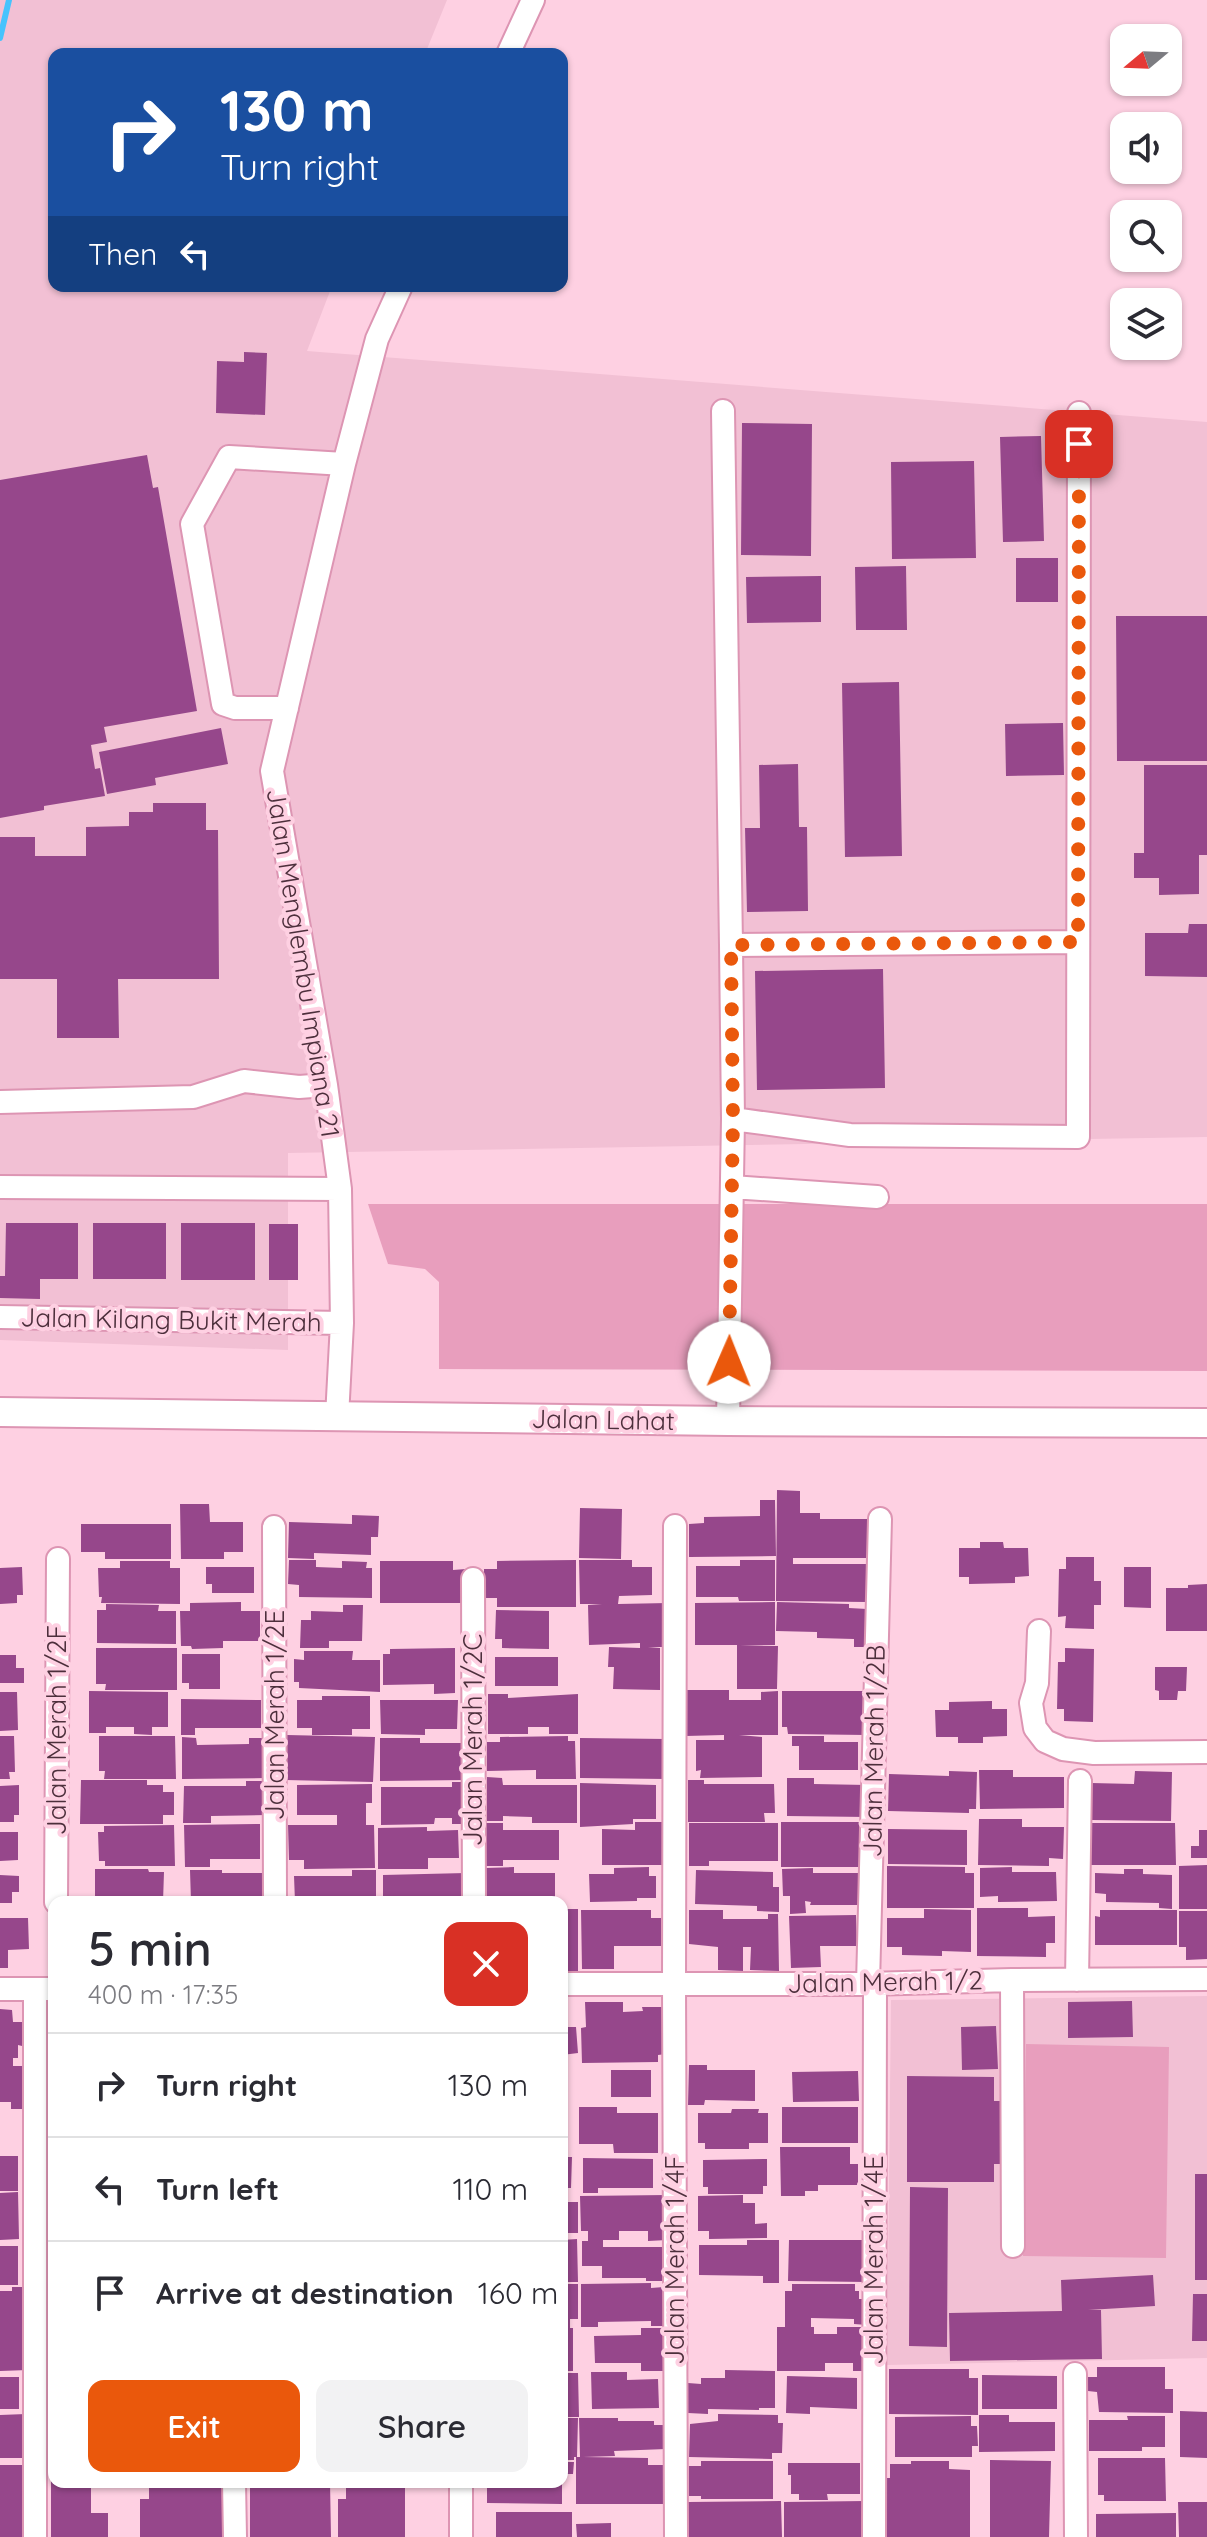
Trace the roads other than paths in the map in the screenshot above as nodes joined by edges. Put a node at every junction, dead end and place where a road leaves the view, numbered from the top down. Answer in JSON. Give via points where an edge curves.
{"nodes":[{"id":1,"x":533,"y":0,"type":"edge"},
{"id":2,"x":511,"y":48,"type":"edge"},
{"id":3,"x":398,"y":292,"type":"edge"},
{"id":4,"x":723,"y":411,"type":"dead end"},
{"id":5,"x":1079,"y":413,"type":"dead end"},
{"id":6,"x":344,"y":464,"type":"junction"},
{"id":7,"x":287,"y":708,"type":"junction"},
{"id":8,"x":1078,"y":942,"type":"junction"},
{"id":9,"x":731,"y":945,"type":"junction"},
{"id":10,"x":326,"y":1085,"type":"junction"},
{"id":11,"x":0,"y":1102,"type":"edge"},
{"id":12,"x":733,"y":1119,"type":"junction"},
{"id":13,"x":0,"y":1187,"type":"edge"},
{"id":14,"x":732,"y":1187,"type":"junction"},
{"id":15,"x":340,"y":1189,"type":"junction"},
{"id":16,"x":877,"y":1197,"type":"dead end"},
{"id":17,"x":0,"y":1317,"type":"edge"},
{"id":18,"x":342,"y":1323,"type":"junction"},
{"id":19,"x":0,"y":1412,"type":"edge"},
{"id":20,"x":337,"y":1417,"type":"junction"},
{"id":21,"x":728,"y":1421,"type":"junction"},
{"id":22,"x":1207,"y":1423,"type":"edge"},
{"id":23,"x":880,"y":1519,"type":"dead end"},
{"id":24,"x":675,"y":1526,"type":"dead end"},
{"id":25,"x":274,"y":1527,"type":"dead end"},
{"id":26,"x":58,"y":1559,"type":"dead end"},
{"id":27,"x":473,"y":1579,"type":"dead end"},
{"id":28,"x":1039,"y":1631,"type":"dead end"},
{"id":29,"x":1207,"y":1752,"type":"edge"},
{"id":30,"x":1080,"y":1781,"type":"dead end"},
{"id":31,"x":56,"y":1896,"type":"edge"},
{"id":32,"x":275,"y":1896,"type":"edge"},
{"id":33,"x":474,"y":1896,"type":"edge"},
{"id":34,"x":1207,"y":1979,"type":"edge"},
{"id":35,"x":1012,"y":1980,"type":"junction"},
{"id":36,"x":1077,"y":1980,"type":"junction"},
{"id":37,"x":568,"y":1984,"type":"edge"},
{"id":38,"x":674,"y":1984,"type":"junction"},
{"id":39,"x":871,"y":1984,"type":"junction"},
{"id":40,"x":0,"y":1989,"type":"edge"},
{"id":41,"x":44,"y":1989,"type":"edge"},
{"id":42,"x":1013,"y":2246,"type":"dead end"},
{"id":43,"x":1075,"y":2374,"type":"dead end"},
{"id":44,"x":234,"y":2488,"type":"edge"},
{"id":45,"x":461,"y":2488,"type":"edge"},
{"id":46,"x":35,"y":2537,"type":"edge"},
{"id":47,"x":235,"y":2537,"type":"edge"},
{"id":48,"x":461,"y":2537,"type":"edge"},
{"id":49,"x":676,"y":2537,"type":"edge"},
{"id":50,"x":874,"y":2537,"type":"edge"},
{"id":51,"x":1076,"y":2537,"type":"edge"}],
"edges":[{"from":1,"to":2,"type":"street"},
{"from":3,"to":6,"type":"street","name":"Jalan Menglembu Impiana 21","via":[[377,339]]},
{"from":4,"to":9,"type":"street"},
{"from":5,"to":8,"type":"street"},
{"from":6,"to":7,"type":"street","name":"Jalan Menglembu Impiana 21"},
{"from":6,"to":7,"type":"street","via":[[229,457],[192,524],[223,704]]},
{"from":7,"to":10,"type":"street","name":"Jalan Menglembu Impiana 21","via":[[272,771]]},
{"from":8,"to":9,"type":"street"},
{"from":8,"to":12,"type":"street","via":[[1078,1137],[850,1135]]},
{"from":9,"to":12,"type":"street"},
{"from":10,"to":11,"type":"street","via":[[244,1081],[193,1097]]},
{"from":10,"to":15,"type":"street","name":"Jalan Menglembu Impiana 21"},
{"from":12,"to":14,"type":"street"},
{"from":13,"to":15,"type":"street"},
{"from":14,"to":16,"type":"street"},
{"from":14,"to":21,"type":"street"},
{"from":15,"to":18,"type":"street","name":"Jalan Menglembu Impiana 21"},
{"from":17,"to":18,"type":"street","name":"Jalan Kilang Bukit Merah"},
{"from":18,"to":20,"type":"street","name":"Jalan Menglembu Impiana 21"},
{"from":19,"to":20,"type":"main road","name":"Jalan Lahat"},
{"from":20,"to":21,"type":"main road","name":"Jalan Lahat"},
{"from":21,"to":22,"type":"main road","name":"Jalan Lahat"},
{"from":23,"to":39,"type":"street","name":"Jalan Merah 1/2B"},
{"from":24,"to":38,"type":"street"},
{"from":25,"to":32,"type":"street","name":"Jalan Merah 1/2E"},
{"from":26,"to":31,"type":"street","name":"Jalan Merah 1/2F"},
{"from":27,"to":33,"type":"street","name":"Jalan Merah 1/2C"},
{"from":28,"to":29,"type":"street","via":[[1031,1703],[1035,1728],[1045,1741],[1094,1753]]},
{"from":30,"to":36,"type":"street"},
{"from":34,"to":36,"type":"street","name":"Jalan Merah 1/2"},
{"from":35,"to":36,"type":"street","name":"Jalan Merah 1/2"},
{"from":35,"to":39,"type":"street","name":"Jalan Merah 1/2"},
{"from":35,"to":42,"type":"street"},
{"from":37,"to":38,"type":"street","name":"Jalan Merah 1/2"},
{"from":38,"to":39,"type":"street","name":"Jalan Merah 1/2"},
{"from":38,"to":49,"type":"street","name":"Jalan Merah 1/4F"},
{"from":39,"to":50,"type":"street","name":"Jalan Merah 1/4E"},
{"from":40,"to":41,"type":"street"},
{"from":41,"to":46,"type":"street"},
{"from":43,"to":51,"type":"street"},
{"from":44,"to":47,"type":"street"},
{"from":45,"to":48,"type":"street"}]}
